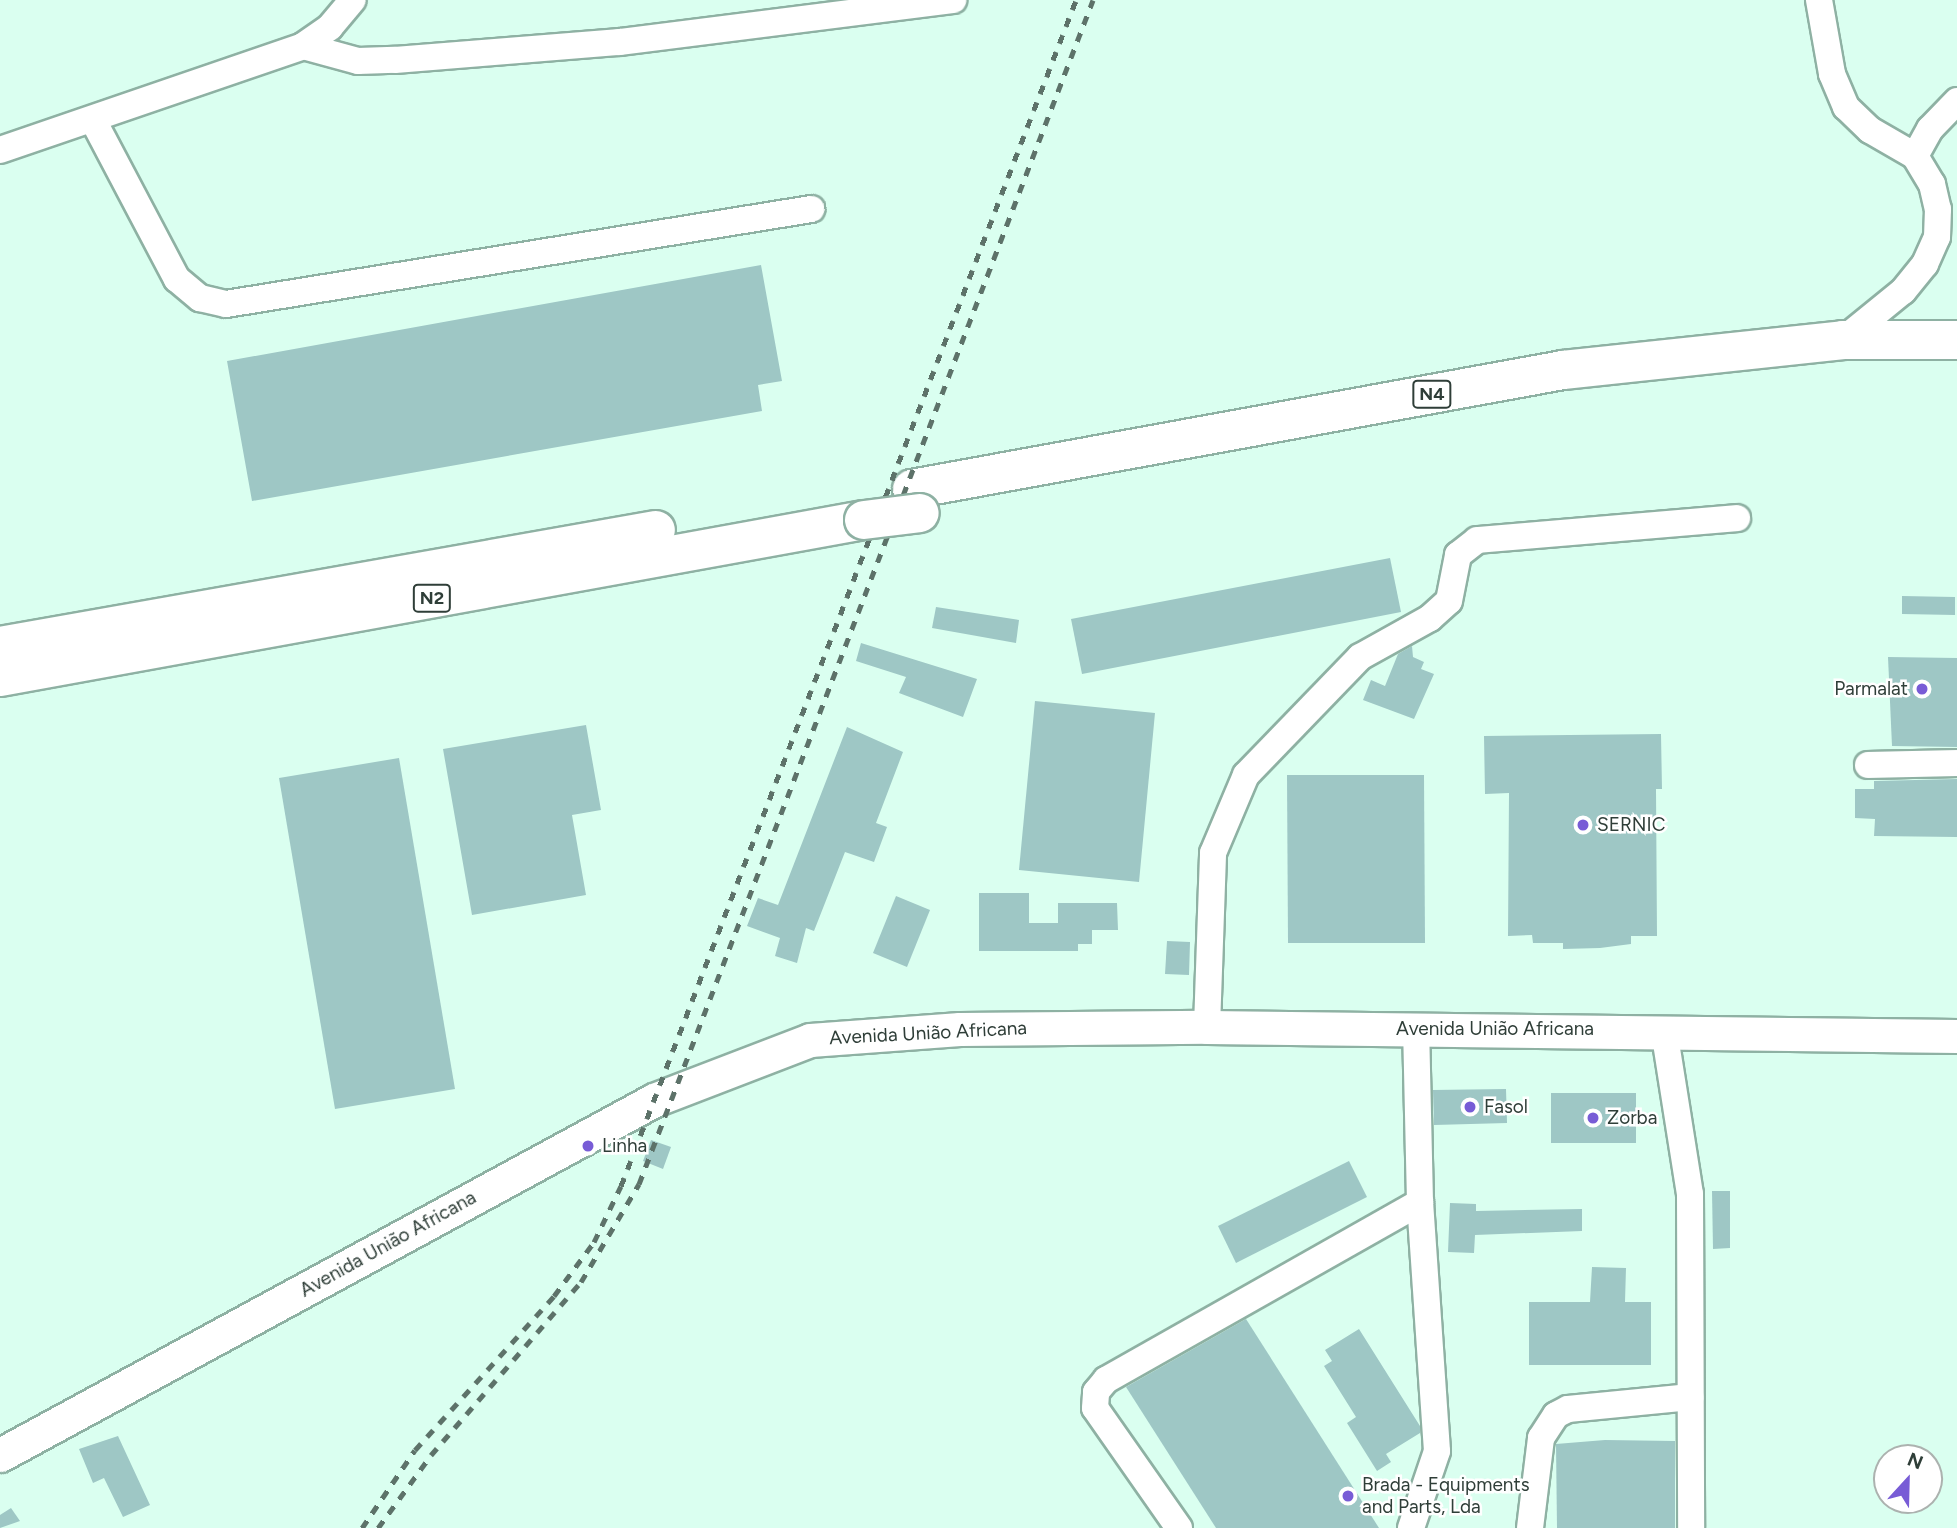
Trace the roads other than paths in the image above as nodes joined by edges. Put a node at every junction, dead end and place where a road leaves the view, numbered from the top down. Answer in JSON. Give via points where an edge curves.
{"nodes":[{"id":1,"x":353,"y":0,"type":"edge"},
{"id":2,"x":953,"y":0,"type":"edge"},
{"id":3,"x":1819,"y":0,"type":"edge"},
{"id":4,"x":303,"y":47,"type":"junction"},
{"id":5,"x":1957,"y":101,"type":"edge"},
{"id":6,"x":93,"y":120,"type":"junction"},
{"id":7,"x":0,"y":150,"type":"edge"},
{"id":8,"x":1915,"y":156,"type":"junction"},
{"id":9,"x":811,"y":209,"type":"dead end"},
{"id":10,"x":1948,"y":209,"type":"edge"},
{"id":11,"x":1957,"y":251,"type":"edge"},
{"id":12,"x":1925,"y":264,"type":"junction"},
{"id":13,"x":1843,"y":340,"type":"junction"},
{"id":14,"x":1957,"y":341,"type":"edge"},
{"id":15,"x":1957,"y":364,"type":"edge"},
{"id":16,"x":818,"y":501,"type":"joint"},
{"id":17,"x":916,"y":501,"type":"junction"},
{"id":18,"x":864,"y":507,"type":"junction"},
{"id":19,"x":1737,"y":518,"type":"dead end"},
{"id":20,"x":0,"y":646,"type":"edge"},
{"id":21,"x":0,"y":677,"type":"edge"},
{"id":22,"x":1957,"y":763,"type":"edge"},
{"id":23,"x":1868,"y":765,"type":"dead end"},
{"id":24,"x":1207,"y":1027,"type":"junction"},
{"id":25,"x":1416,"y":1029,"type":"junction"},
{"id":26,"x":1664,"y":1030,"type":"junction"},
{"id":27,"x":1957,"y":1036,"type":"edge"},
{"id":28,"x":1420,"y":1202,"type":"junction"},
{"id":29,"x":1690,"y":1397,"type":"junction"},
{"id":30,"x":0,"y":1455,"type":"edge"},
{"id":31,"x":1179,"y":1528,"type":"edge"},
{"id":32,"x":1411,"y":1528,"type":"edge"},
{"id":33,"x":1530,"y":1528,"type":"edge"},
{"id":34,"x":1691,"y":1528,"type":"edge"}],
"edges":[{"from":1,"to":4,"type":"street","via":[[330,27]]},
{"from":2,"to":4,"type":"street","via":[[620,42],[395,60],[358,61]]},
{"from":3,"to":8,"type":"street","via":[[1832,74],[1846,107],[1870,130]]},
{"from":4,"to":6,"type":"street"},
{"from":5,"to":8,"type":"street","via":[[1930,129]]},
{"from":6,"to":7,"type":"street"},
{"from":6,"to":9,"type":"street","via":[[177,279],[200,298],[226,304]]},
{"from":8,"to":10,"type":"street"},
{"from":10,"to":12,"type":"street"},
{"from":11,"to":12,"type":"street"},
{"from":12,"to":13,"type":"street","via":[[1903,291]]},
{"from":13,"to":14,"type":"highway","number":"N4"},
{"from":13,"to":17,"type":"highway","number":"N4","via":[[1563,370]]},
{"from":15,"to":17,"type":"highway","number":"N4","via":[[1743,370],[1601,387]]},
{"from":16,"to":18,"type":"highway","number":"N4"},
{"from":16,"to":20,"type":"highway","number":"N2"},
{"from":17,"to":18,"type":"highway","number":"N4","bridge":true},
{"from":18,"to":21,"type":"highway","number":"N2"},
{"from":19,"to":24,"type":"street","via":[[1478,540],[1458,555],[1449,600],[1430,618],[1360,657],[1246,775],[1213,853]]},
{"from":22,"to":23,"type":"street"},
{"from":24,"to":25,"type":"main road","name":"Avenida União Africana"},
{"from":24,"to":30,"type":"main road","name":"Avenida União Africana","via":[[853,1035],[810,1040],[761,1056],[654,1100],[566,1146]]},
{"from":25,"to":26,"type":"main road","name":"Avenida União Africana"},
{"from":25,"to":28,"type":"street"},
{"from":26,"to":27,"type":"main road","name":"Avenida União Africana"},
{"from":26,"to":29,"type":"street","via":[[1690,1194]]},
{"from":28,"to":31,"type":"street","via":[[1106,1380],[1096,1392],[1095,1408]]},
{"from":28,"to":32,"type":"street","via":[[1437,1451]]},
{"from":29,"to":33,"type":"street","via":[[1568,1409],[1556,1415],[1541,1438]]},
{"from":29,"to":34,"type":"street"}]}
